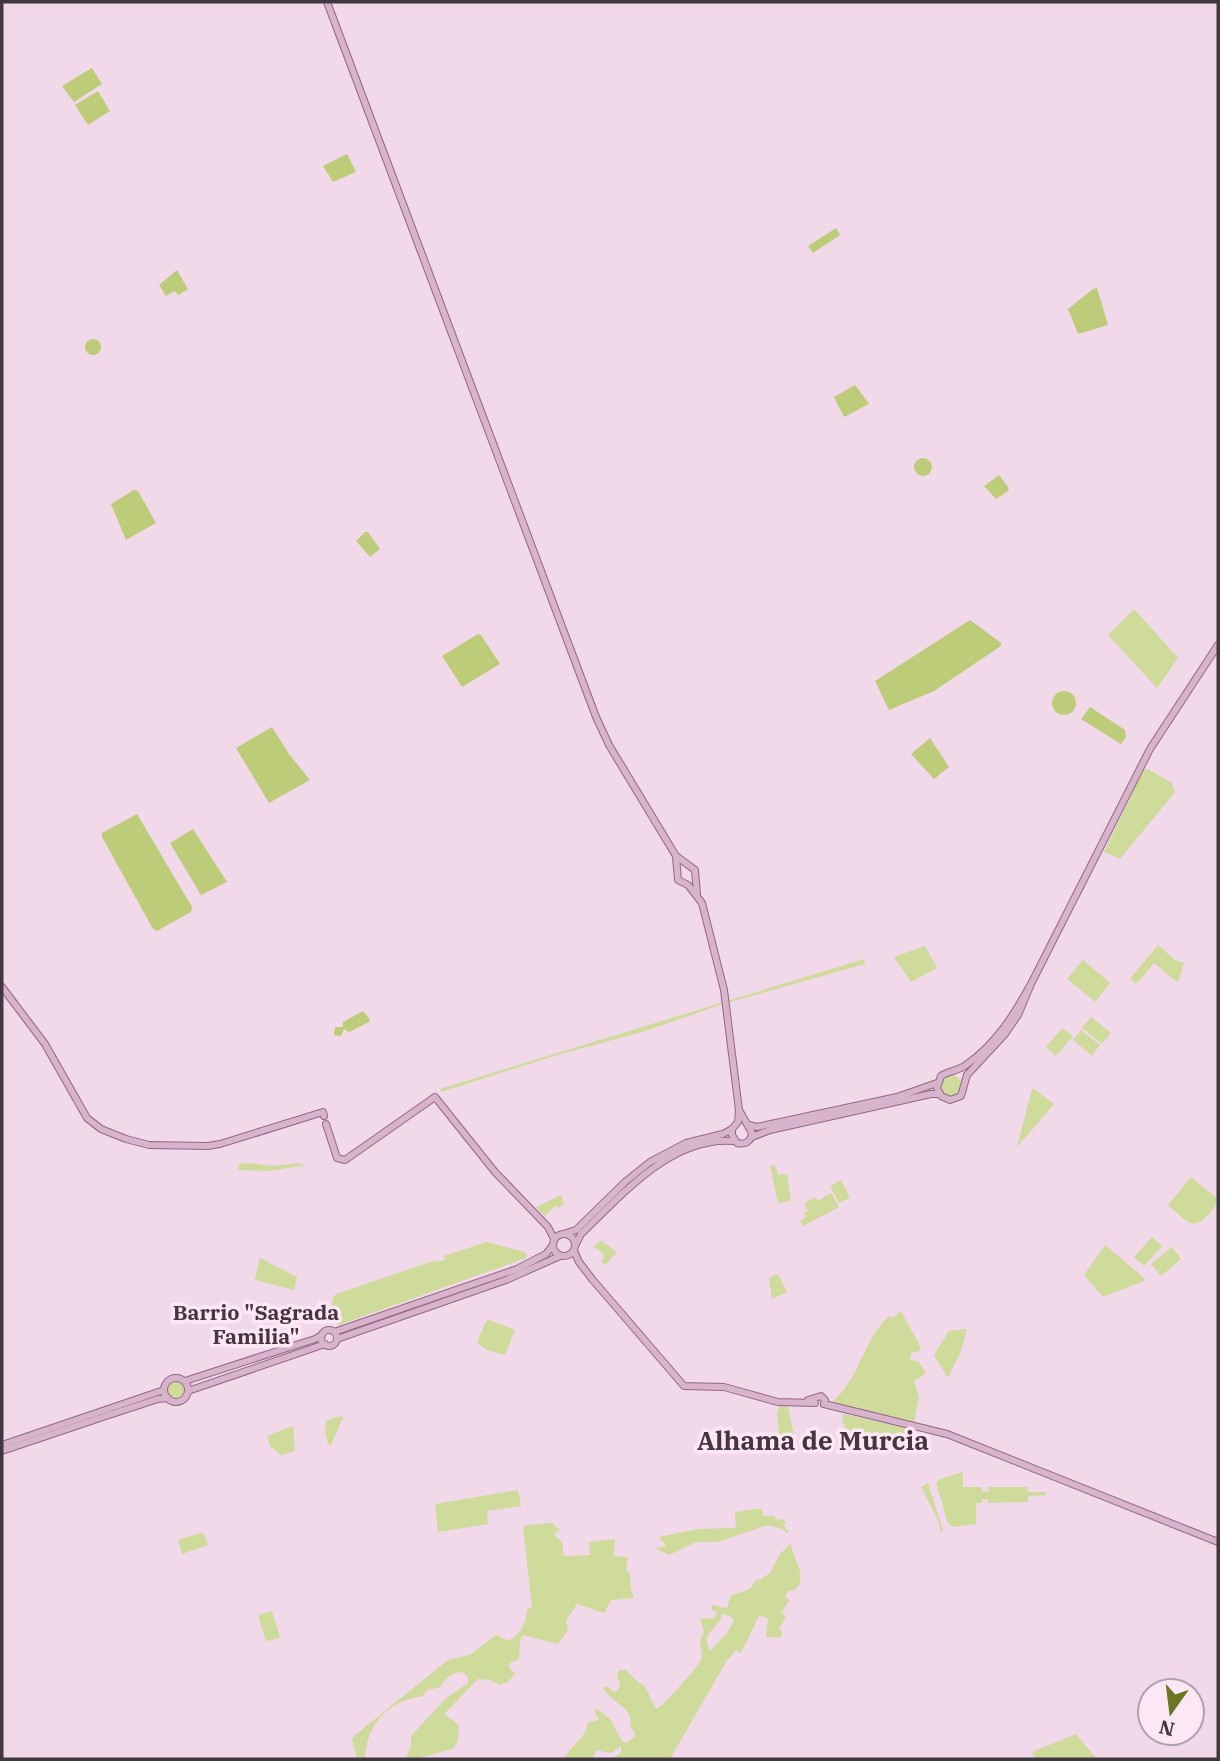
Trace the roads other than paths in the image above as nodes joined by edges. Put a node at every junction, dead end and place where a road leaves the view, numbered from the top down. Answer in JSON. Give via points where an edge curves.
{"nodes":[{"id":1,"x":327,"y":2,"type":"edge"},
{"id":2,"x":1218,"y":645,"type":"edge"},
{"id":3,"x":676,"y":856,"type":"junction"},
{"id":4,"x":687,"y":866,"type":"junction"},
{"id":5,"x":679,"y":870,"type":"junction"},
{"id":6,"x":696,"y":880,"type":"junction"},
{"id":7,"x":688,"y":885,"type":"junction"},
{"id":8,"x":697,"y":894,"type":"junction"},
{"id":9,"x":1031,"y":984,"type":"junction"},
{"id":10,"x":2,"y":987,"type":"edge"},
{"id":11,"x":952,"y":1072,"type":"junction"},
{"id":12,"x":964,"y":1082,"type":"junction"},
{"id":13,"x":937,"y":1083,"type":"junction"},
{"id":14,"x":940,"y":1094,"type":"junction"},
{"id":15,"x":739,"y":1110,"type":"junction"},
{"id":16,"x":747,"y":1124,"type":"junction"},
{"id":17,"x":734,"y":1127,"type":"junction"},
{"id":18,"x":752,"y":1137,"type":"junction"},
{"id":19,"x":734,"y":1141,"type":"junction"},
{"id":20,"x":548,"y":1227,"type":"junction"},
{"id":21,"x":564,"y":1233,"type":"junction"},
{"id":22,"x":553,"y":1242,"type":"junction"},
{"id":23,"x":575,"y":1247,"type":"junction"},
{"id":24,"x":564,"y":1256,"type":"junction"},
{"id":25,"x":579,"y":1262,"type":"junction"},
{"id":26,"x":322,"y":1335,"type":"junction"},
{"id":27,"x":335,"y":1335,"type":"junction"},
{"id":28,"x":325,"y":1344,"type":"junction"},
{"id":29,"x":185,"y":1381,"type":"junction"},
{"id":30,"x":164,"y":1390,"type":"junction"},
{"id":31,"x":188,"y":1391,"type":"junction"},
{"id":32,"x":168,"y":1398,"type":"junction"},
{"id":33,"x":2,"y":1445,"type":"edge"},
{"id":34,"x":2,"y":1451,"type":"edge"},
{"id":35,"x":1218,"y":1542,"type":"edge"}],
"edges":[{"from":1,"to":3,"type":"main road","via":[[596,717]]},
{"from":2,"to":9,"type":"main road","via":[[1141,766]]},
{"from":3,"to":4,"type":"main road"},
{"from":3,"to":5,"type":"main road"},
{"from":4,"to":5,"type":"main road"},
{"from":4,"to":6,"type":"main road","via":[[695,870]]},
{"from":5,"to":7,"type":"main road","via":[[678,880]]},
{"from":6,"to":7,"type":"main road"},
{"from":6,"to":8,"type":"main road"},
{"from":7,"to":8,"type":"main road"},
{"from":8,"to":15,"type":"main road","via":[[724,990]]},
{"from":9,"to":11,"type":"main road","via":[[998,1036]]},
{"from":9,"to":12,"type":"main road","via":[[1006,1034]]},
{"from":10,"to":20,"type":"main road","via":[[44,1044],[88,1118],[126,1139],[158,1147],[216,1146],[323,1112],[338,1160],[352,1156],[435,1097]]},
{"from":11,"to":12,"type":"main road"},
{"from":11,"to":13,"type":"main road"},
{"from":12,"to":14,"type":"main road","via":[[957,1098],[950,1100]]},
{"from":13,"to":14,"type":"main road"},
{"from":13,"to":16,"type":"main road","via":[[895,1097],[757,1126]]},
{"from":14,"to":18,"type":"main road"},
{"from":15,"to":16,"type":"main road"},
{"from":15,"to":17,"type":"main road"},
{"from":16,"to":17,"type":"main road"},
{"from":16,"to":18,"type":"main road"},
{"from":17,"to":19,"type":"main road"},
{"from":17,"to":21,"type":"main road","via":[[686,1143],[650,1162],[576,1230]]},
{"from":18,"to":19,"type":"main road","via":[[744,1144]]},
{"from":19,"to":23,"type":"main road","via":[[691,1148],[657,1166],[581,1234]]},
{"from":20,"to":21,"type":"main road"},
{"from":20,"to":22,"type":"main road"},
{"from":21,"to":22,"type":"main road"},
{"from":21,"to":23,"type":"main road","via":[[573,1237]]},
{"from":22,"to":24,"type":"main road","via":[[555,1253]]},
{"from":22,"to":27,"type":"main road","via":[[546,1254],[517,1269]]},
{"from":23,"to":24,"type":"main road"},
{"from":23,"to":25,"type":"main road"},
{"from":24,"to":25,"type":"main road"},
{"from":24,"to":27,"type":"main road","via":[[506,1280]]},
{"from":25,"to":35,"type":"main road","via":[[687,1388],[724,1387],[778,1402],[823,1397],[824,1404],[937,1432]]},
{"from":26,"to":27,"type":"main road","via":[[326,1331]]},
{"from":26,"to":28,"type":"main road"},
{"from":26,"to":29,"type":"main road"},
{"from":27,"to":28,"type":"main road","via":[[332,1345]]},
{"from":28,"to":31,"type":"main road"},
{"from":29,"to":30,"type":"main road","via":[[170,1379]]},
{"from":29,"to":31,"type":"main road"},
{"from":30,"to":32,"type":"main road"},
{"from":30,"to":33,"type":"main road"},
{"from":31,"to":32,"type":"main road","via":[[179,1401]]},
{"from":32,"to":34,"type":"main road"}]}
